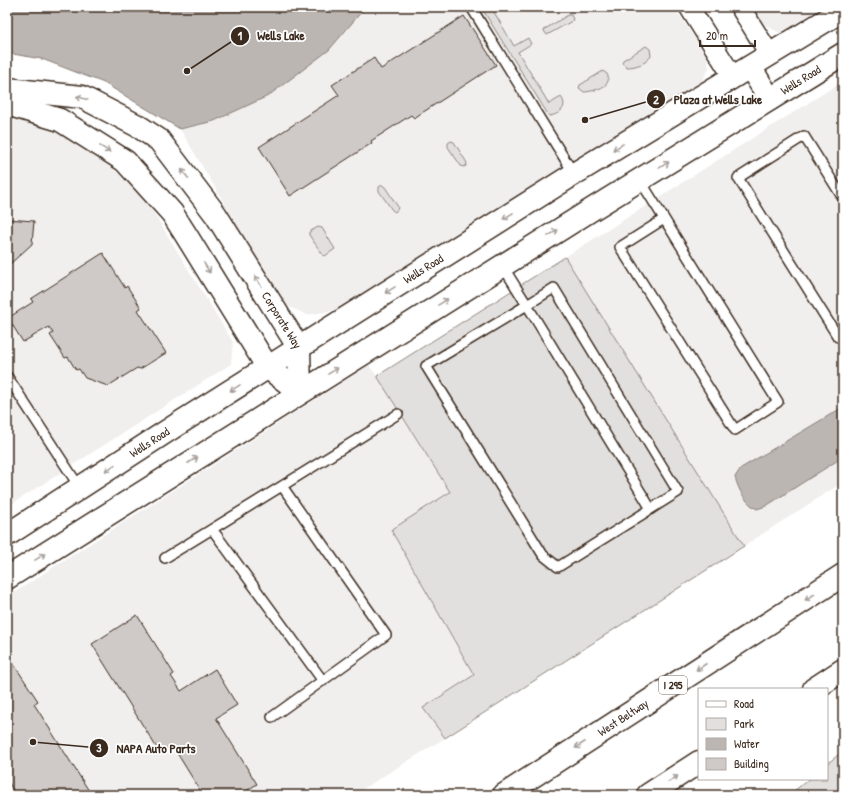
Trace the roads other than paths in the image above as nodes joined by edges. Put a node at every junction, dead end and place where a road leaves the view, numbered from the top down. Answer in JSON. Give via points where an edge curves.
{"nodes":[{"id":1,"x":471,"y":7,"type":"edge"},
{"id":2,"x":689,"y":7,"type":"edge"},
{"id":3,"x":740,"y":7,"type":"edge"},
{"id":4,"x":843,"y":10,"type":"edge"},
{"id":5,"x":843,"y":54,"type":"edge"},
{"id":6,"x":770,"y":55,"type":"junction"},
{"id":7,"x":742,"y":72,"type":"junction"},
{"id":8,"x":7,"y":89,"type":"edge"},
{"id":9,"x":770,"y":99,"type":"junction"},
{"id":10,"x":7,"y":104,"type":"edge"},
{"id":11,"x":574,"y":174,"type":"junction"},
{"id":12,"x":640,"y":180,"type":"junction"},
{"id":13,"x":843,"y":198,"type":"edge"},
{"id":14,"x":664,"y":219,"type":"junction"},
{"id":15,"x":502,"y":265,"type":"junction"},
{"id":16,"x":527,"y":305,"type":"junction"},
{"id":17,"x":843,"y":334,"type":"edge"},
{"id":18,"x":299,"y":348,"type":"junction"},
{"id":19,"x":268,"y":368,"type":"junction"},
{"id":20,"x":7,"y":376,"type":"edge"},
{"id":21,"x":300,"y":392,"type":"junction"},
{"id":22,"x":398,"y":414,"type":"dead end"},
{"id":23,"x":282,"y":486,"type":"junction"},
{"id":24,"x":80,"y":488,"type":"junction"},
{"id":25,"x":651,"y":509,"type":"junction"},
{"id":26,"x":212,"y":529,"type":"junction"},
{"id":27,"x":7,"y":535,"type":"edge"},
{"id":28,"x":165,"y":558,"type":"dead end"},
{"id":29,"x":843,"y":576,"type":"edge"},
{"id":30,"x":7,"y":578,"type":"edge"},
{"id":31,"x":843,"y":670,"type":"edge"},
{"id":32,"x":323,"y":680,"type":"junction"},
{"id":33,"x":816,"y":688,"type":"edge"},
{"id":34,"x":272,"y":717,"type":"dead end"},
{"id":35,"x":698,"y":763,"type":"edge"},
{"id":36,"x":504,"y":795,"type":"edge"},
{"id":37,"x":648,"y":795,"type":"edge"}],
"edges":[{"from":1,"to":11,"type":"lane"},
{"from":2,"to":7,"type":"street"},
{"from":3,"to":6,"type":"street"},
{"from":4,"to":6,"type":"main road","name":"Wells Road"},
{"from":5,"to":9,"type":"main road","name":"Wells Road"},
{"from":6,"to":7,"type":"main road","name":"Wells Road"},
{"from":7,"to":9,"type":"main road"},
{"from":7,"to":11,"type":"main road","name":"Wells Road","one_way":true},
{"from":18,"to":8,"type":"main road","name":"Corporate Way","one_way":true,"via":[[216,215],[159,140],[82,97]]},
{"from":12,"to":9,"type":"main road","name":"Wells Road","one_way":true},
{"from":10,"to":19,"type":"main road","one_way":true,"via":[[60,120],[125,161],[172,213]]},
{"from":11,"to":18,"type":"main road","name":"Wells Road","one_way":true},
{"from":12,"to":14,"type":"lane"},
{"from":15,"to":12,"type":"main road","name":"Wells Road","one_way":true},
{"from":13,"to":17,"type":"lane","via":[[804,136],[738,178],[838,337]]},
{"from":14,"to":14,"type":"lane","via":[[778,402],[735,430],[620,247]]},
{"from":15,"to":16,"type":"lane"},
{"from":21,"to":15,"type":"main road","name":"Wells Road","one_way":true},
{"from":16,"to":25,"type":"lane"},
{"from":16,"to":25,"type":"lane","via":[[554,288],[678,492]]},
{"from":16,"to":25,"type":"lane","via":[[426,366],[543,555],[558,567]]},
{"from":18,"to":19,"type":"main road","name":"Wells Road"},
{"from":18,"to":21,"type":"main road","name":"Corporate Way"},
{"from":19,"to":21,"type":"main road"},
{"from":19,"to":24,"type":"main road","name":"Wells Road","one_way":true},
{"from":20,"to":24,"type":"lane"},
{"from":30,"to":21,"type":"main road","name":"Wells Road","one_way":true},
{"from":22,"to":23,"type":"lane"},
{"from":23,"to":26,"type":"lane"},
{"from":23,"to":32,"type":"lane","via":[[386,635]]},
{"from":24,"to":27,"type":"main road","name":"Wells Road"},
{"from":26,"to":28,"type":"lane"},
{"from":26,"to":32,"type":"lane"},
{"from":29,"to":36,"type":"main road","name":"West Beltway","number":"I 295","one_way":true},
{"from":31,"to":33,"type":"main road"},
{"from":32,"to":34,"type":"lane"},
{"from":37,"to":35,"type":"main road","one_way":true}]}
